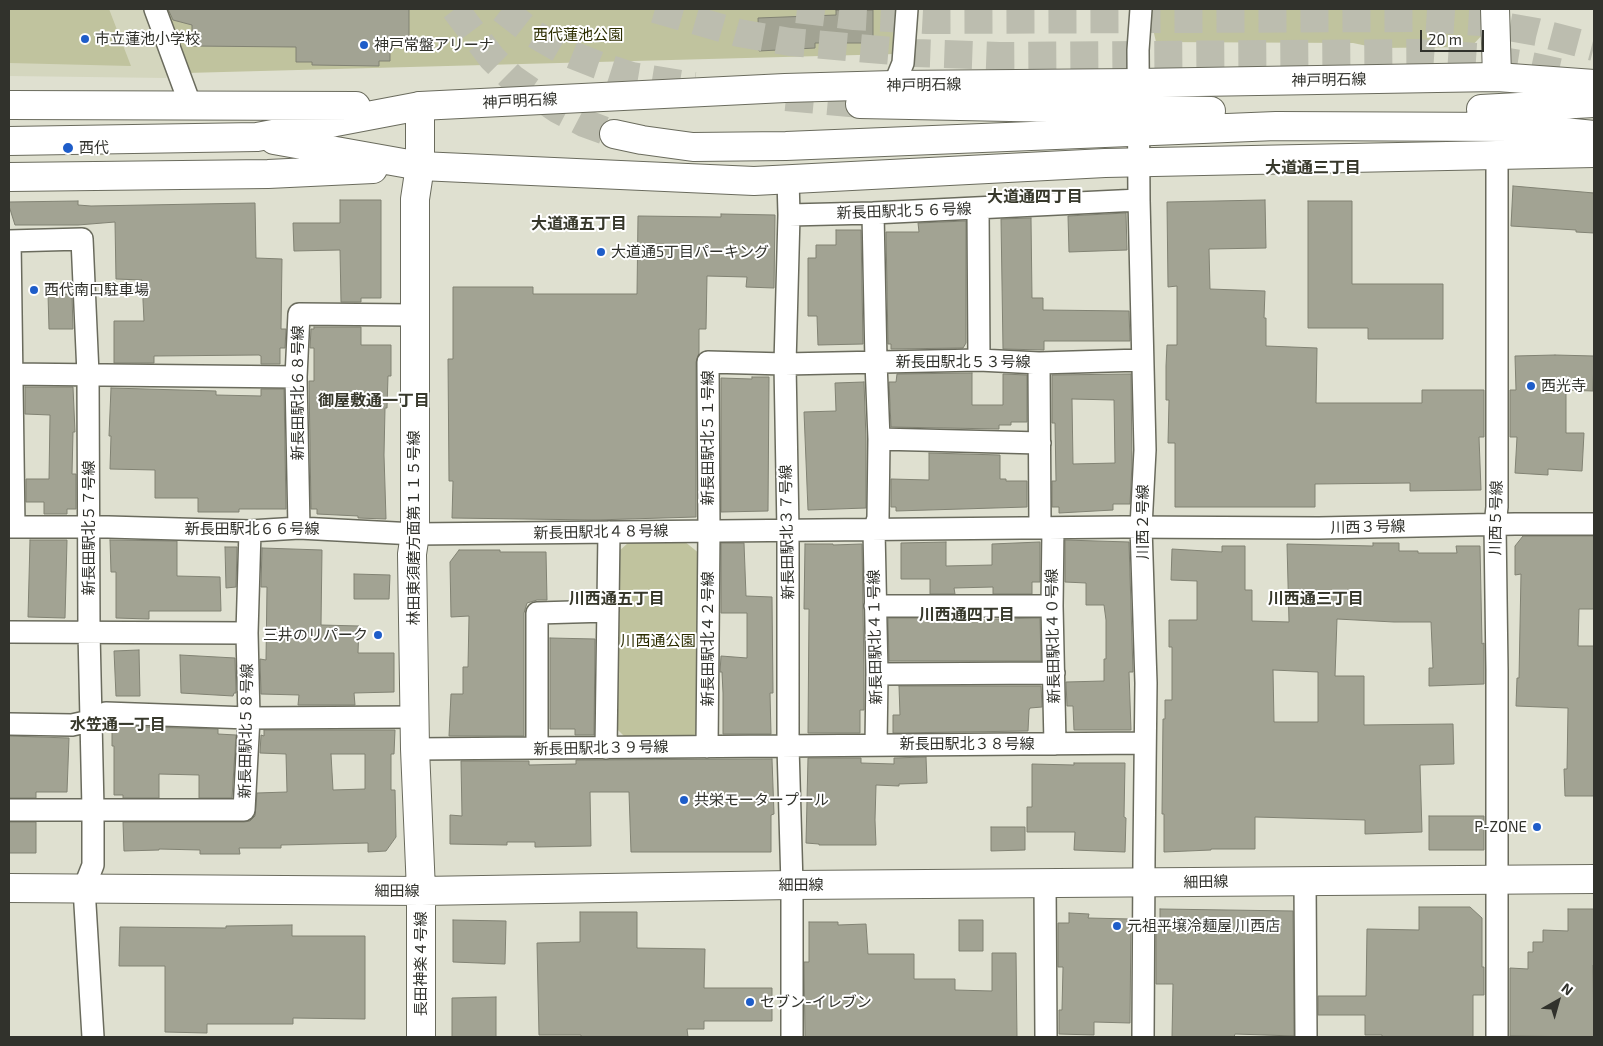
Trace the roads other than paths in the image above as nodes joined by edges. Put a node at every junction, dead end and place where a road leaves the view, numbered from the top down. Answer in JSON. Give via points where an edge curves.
{"nodes":[{"id":1,"x":155,"y":9,"type":"edge"},
{"id":2,"x":907,"y":9,"type":"edge"},
{"id":3,"x":1140,"y":9,"type":"edge"},
{"id":4,"x":1496,"y":9,"type":"edge"},
{"id":5,"x":1497,"y":77,"type":"junction"},
{"id":6,"x":1138,"y":83,"type":"junction"},
{"id":7,"x":1594,"y":84,"type":"edge"},
{"id":8,"x":894,"y":85,"type":"junction"},
{"id":9,"x":1594,"y":103,"type":"edge"},
{"id":10,"x":9,"y":104,"type":"edge"},
{"id":11,"x":190,"y":104,"type":"junction"},
{"id":12,"x":860,"y":104,"type":"tunnel mouth"},
{"id":13,"x":420,"y":106,"type":"junction"},
{"id":14,"x":1139,"y":121,"type":"junction"},
{"id":15,"x":614,"y":134,"type":"tunnel mouth"},
{"id":16,"x":1594,"y":136,"type":"edge"},
{"id":17,"x":257,"y":137,"type":"junction"},
{"id":18,"x":9,"y":140,"type":"edge"},
{"id":19,"x":1594,"y":153,"type":"edge"},
{"id":20,"x":1497,"y":156,"type":"junction"},
{"id":21,"x":1140,"y":162,"type":"junction"},
{"id":22,"x":420,"y":166,"type":"junction"},
{"id":23,"x":9,"y":177,"type":"edge"},
{"id":24,"x":788,"y":179,"type":"junction"},
{"id":25,"x":1139,"y":200,"type":"junction"},
{"id":26,"x":978,"y":208,"type":"junction"},
{"id":27,"x":873,"y":213,"type":"junction"},
{"id":28,"x":789,"y":215,"type":"junction"},
{"id":29,"x":10,"y":241,"type":"edge"},
{"id":30,"x":415,"y":315,"type":"junction"},
{"id":31,"x":979,"y":360,"type":"junction"},
{"id":32,"x":1142,"y":360,"type":"junction"},
{"id":33,"x":876,"y":362,"type":"junction"},
{"id":34,"x":1038,"y":363,"type":"junction"},
{"id":35,"x":785,"y":364,"type":"junction"},
{"id":36,"x":11,"y":374,"type":"edge"},
{"id":37,"x":88,"y":374,"type":"junction"},
{"id":38,"x":296,"y":377,"type":"junction"},
{"id":39,"x":880,"y":439,"type":"junction"},
{"id":40,"x":1040,"y":443,"type":"junction"},
{"id":41,"x":1594,"y":524,"type":"edge"},
{"id":42,"x":1495,"y":525,"type":"junction"},
{"id":43,"x":11,"y":527,"type":"edge"},
{"id":44,"x":90,"y":527,"type":"junction"},
{"id":45,"x":1141,"y":527,"type":"junction"},
{"id":46,"x":299,"y":528,"type":"junction"},
{"id":47,"x":1046,"y":528,"type":"junction"},
{"id":48,"x":788,"y":530,"type":"junction"},
{"id":49,"x":874,"y":530,"type":"junction"},
{"id":50,"x":250,"y":531,"type":"junction"},
{"id":51,"x":709,"y":531,"type":"junction"},
{"id":52,"x":609,"y":532,"type":"junction"},
{"id":53,"x":415,"y":534,"type":"junction"},
{"id":54,"x":875,"y":606,"type":"junction"},
{"id":55,"x":1052,"y":606,"type":"junction"},
{"id":56,"x":608,"y":612,"type":"junction"},
{"id":57,"x":9,"y":632,"type":"edge"},
{"id":58,"x":89,"y":632,"type":"junction"},
{"id":59,"x":247,"y":633,"type":"junction"},
{"id":60,"x":1054,"y":673,"type":"junction"},
{"id":61,"x":877,"y":674,"type":"junction"},
{"id":62,"x":414,"y":717,"type":"junction"},
{"id":63,"x":249,"y":718,"type":"junction"},
{"id":64,"x":90,"y":721,"type":"junction"},
{"id":65,"x":9,"y":724,"type":"edge"},
{"id":66,"x":1146,"y":743,"type":"junction"},
{"id":67,"x":1055,"y":744,"type":"junction"},
{"id":68,"x":876,"y":745,"type":"junction"},
{"id":69,"x":788,"y":746,"type":"junction"},
{"id":70,"x":707,"y":747,"type":"junction"},
{"id":71,"x":538,"y":748,"type":"junction"},
{"id":72,"x":606,"y":748,"type":"junction"},
{"id":73,"x":414,"y":749,"type":"junction"},
{"id":74,"x":93,"y":809,"type":"junction"},
{"id":75,"x":9,"y":810,"type":"edge"},
{"id":76,"x":1594,"y":879,"type":"edge"},
{"id":77,"x":1497,"y":880,"type":"junction"},
{"id":78,"x":1305,"y":881,"type":"junction"},
{"id":79,"x":1045,"y":883,"type":"junction"},
{"id":80,"x":1144,"y":883,"type":"junction"},
{"id":81,"x":792,"y":885,"type":"junction"},
{"id":82,"x":9,"y":888,"type":"edge"},
{"id":83,"x":84,"y":888,"type":"junction"},
{"id":84,"x":421,"y":891,"type":"junction"},
{"id":85,"x":93,"y":1037,"type":"edge"},
{"id":86,"x":421,"y":1037,"type":"edge"},
{"id":87,"x":792,"y":1037,"type":"edge"},
{"id":88,"x":1046,"y":1037,"type":"edge"},
{"id":89,"x":1144,"y":1037,"type":"edge"},
{"id":90,"x":1306,"y":1037,"type":"edge"},
{"id":91,"x":1496,"y":1037,"type":"edge"}],
"edges":[{"from":1,"to":11,"type":"street"},
{"from":2,"to":8,"type":"street","via":[[903,63]]},
{"from":3,"to":6,"type":"street","name":"川西２号線"},
{"from":4,"to":5,"type":"main road"},
{"from":5,"to":6,"type":"main road","name":"神戸明石線"},
{"from":5,"to":7,"type":"main road","name":"神戸明石線"},
{"from":6,"to":8,"type":"main road","name":"神戸明石線"},
{"from":6,"to":14,"type":"street","name":"川西２号線"},
{"from":8,"to":13,"type":"main road","name":"神戸明石線"},
{"from":9,"to":14,"type":"main road","via":[[1510,109],[1181,111]]},
{"from":10,"to":11,"type":"main road"},
{"from":11,"to":13,"type":"main road"},
{"from":12,"to":14,"type":"main road"},
{"from":13,"to":17,"type":"main road","name":"神戸明石線"},
{"from":13,"to":22,"type":"main road","name":"林田東須磨方面第１１５号線"},
{"from":14,"to":15,"type":"main road","via":[[767,146],[693,147]]},
{"from":14,"to":16,"type":"main road","via":[[1276,126],[1512,127]]},
{"from":14,"to":21,"type":"street","name":"川西２号線"},
{"from":17,"to":18,"type":"main road","name":"神戸明石線"},
{"from":17,"to":22,"type":"main road","name":"神戸明石線"},
{"from":19,"to":20,"type":"main road","name":"神戸明石線"},
{"from":20,"to":21,"type":"main road","name":"神戸明石線"},
{"from":20,"to":42,"type":"street","name":"川西５号線"},
{"from":21,"to":24,"type":"main road","name":"神戸明石線"},
{"from":21,"to":25,"type":"street","name":"川西２号線"},
{"from":22,"to":23,"type":"main road","via":[[268,174]]},
{"from":22,"to":24,"type":"main road","name":"神戸明石線","via":[[754,181]]},
{"from":22,"to":30,"type":"main road","name":"林田東須磨方面第１１５号線","via":[[416,199]]},
{"from":24,"to":28,"type":"street","name":"新長田駅北３７号線"},
{"from":25,"to":26,"type":"street","name":"新長田駅北５６号線"},
{"from":25,"to":32,"type":"street","name":"川西２号線"},
{"from":26,"to":27,"type":"street","name":"新長田駅北５６号線"},
{"from":26,"to":31,"type":"street"},
{"from":27,"to":28,"type":"street","name":"新長田駅北５６号線"},
{"from":27,"to":33,"type":"street","name":"新長田駅北４１号線"},
{"from":28,"to":35,"type":"street","name":"新長田駅北３７号線"},
{"from":29,"to":36,"type":"street"},
{"from":29,"to":37,"type":"street","name":"新長田駅北５７号線","via":[[82,239]]},
{"from":30,"to":38,"type":"street","name":"新長田駅北６８号線","via":[[299,314]]},
{"from":30,"to":53,"type":"main road","name":"林田東須磨方面第１１５号線"},
{"from":31,"to":33,"type":"street","name":"新長田駅北５３号線"},
{"from":31,"to":34,"type":"street","name":"新長田駅北５３号線"},
{"from":32,"to":34,"type":"street","name":"新長田駅北５３号線"},
{"from":32,"to":45,"type":"street","name":"川西２号線","via":[[1145,450]]},
{"from":33,"to":35,"type":"street","name":"新長田駅北５３号線"},
{"from":33,"to":39,"type":"street","name":"新長田駅北４１号線"},
{"from":34,"to":40,"type":"street","name":"新長田駅北４０号線"},
{"from":35,"to":48,"type":"street","name":"新長田駅北３７号線"},
{"from":35,"to":51,"type":"street","name":"新長田駅北５１号線","via":[[708,362]]},
{"from":36,"to":37,"type":"street"},
{"from":36,"to":43,"type":"street"},
{"from":37,"to":38,"type":"street"},
{"from":37,"to":44,"type":"street","name":"新長田駅北５７号線"},
{"from":38,"to":46,"type":"street","name":"新長田駅北６８号線"},
{"from":39,"to":40,"type":"street"},
{"from":39,"to":49,"type":"street","name":"新長田駅北４１号線","via":[[878,518]]},
{"from":40,"to":47,"type":"street","name":"新長田駅北４０号線"},
{"from":41,"to":42,"type":"street","name":"川西３号線"},
{"from":42,"to":45,"type":"street","name":"川西３号線"},
{"from":42,"to":77,"type":"street","name":"川西５号線"},
{"from":43,"to":44,"type":"street","name":"新長田駅北６６号線"},
{"from":44,"to":50,"type":"street","name":"新長田駅北６６号線"},
{"from":44,"to":58,"type":"street","name":"新長田駅北５７号線"},
{"from":45,"to":47,"type":"street","name":"川西３号線"},
{"from":45,"to":66,"type":"street","name":"川西２号線"},
{"from":46,"to":50,"type":"street","name":"新長田駅北６６号線"},
{"from":46,"to":53,"type":"street","name":"新長田駅北６６号線"},
{"from":47,"to":49,"type":"street","name":"新長田駅北４８号線"},
{"from":47,"to":55,"type":"street","name":"新長田駅北４０号線"},
{"from":48,"to":49,"type":"street","name":"新長田駅北４８号線"},
{"from":48,"to":51,"type":"street","name":"新長田駅北４８号線"},
{"from":48,"to":69,"type":"street","name":"新長田駅北３７号線"},
{"from":49,"to":54,"type":"street","name":"新長田駅北４１号線"},
{"from":50,"to":59,"type":"street","name":"新長田駅北５８号線"},
{"from":51,"to":52,"type":"street","name":"新長田駅北４８号線"},
{"from":51,"to":70,"type":"street","name":"新長田駅北４２号線"},
{"from":52,"to":53,"type":"street","name":"新長田駅北４８号線"},
{"from":52,"to":56,"type":"street"},
{"from":53,"to":62,"type":"main road","name":"林田東須磨方面第１１５号線","via":[[412,554]]},
{"from":54,"to":55,"type":"street"},
{"from":54,"to":61,"type":"street","name":"新長田駅北４１号線"},
{"from":55,"to":60,"type":"street","name":"新長田駅北４０号線"},
{"from":56,"to":71,"type":"street","via":[[537,613]]},
{"from":56,"to":72,"type":"street"},
{"from":57,"to":58,"type":"street"},
{"from":58,"to":59,"type":"street"},
{"from":58,"to":64,"type":"street","name":"新長田駅北５７号線"},
{"from":59,"to":63,"type":"street","name":"新長田駅北５８号線"},
{"from":60,"to":61,"type":"street"},
{"from":60,"to":67,"type":"street","name":"新長田駅北４０号線"},
{"from":61,"to":68,"type":"street","name":"新長田駅北４１号線"},
{"from":62,"to":63,"type":"street"},
{"from":62,"to":73,"type":"main road","name":"林田東須磨方面第１１５号線"},
{"from":63,"to":64,"type":"street","via":[[106,713]]},
{"from":63,"to":74,"type":"street","name":"新長田駅北５８号線","via":[[244,810]]},
{"from":64,"to":65,"type":"street"},
{"from":64,"to":74,"type":"street","name":"新長田駅北５７号線"},
{"from":66,"to":67,"type":"street","name":"新長田駅北３８号線"},
{"from":66,"to":80,"type":"street","name":"川西２号線"},
{"from":67,"to":68,"type":"street","name":"新長田駅北３８号線"},
{"from":68,"to":69,"type":"street","name":"新長田駅北３８号線"},
{"from":69,"to":70,"type":"street","name":"新長田駅北３９号線"},
{"from":69,"to":81,"type":"street","name":"新長田駅北３７号線"},
{"from":70,"to":72,"type":"street","name":"新長田駅北３９号線"},
{"from":71,"to":72,"type":"street","name":"新長田駅北３９号線"},
{"from":71,"to":73,"type":"street","name":"新長田駅北３９号線"},
{"from":73,"to":84,"type":"main road","name":"林田東須磨方面第１１５号線"},
{"from":74,"to":75,"type":"street"},
{"from":74,"to":83,"type":"street","name":"新長田駅北５７号線","via":[[92,865]]},
{"from":76,"to":77,"type":"main road","name":"細田線"},
{"from":77,"to":78,"type":"main road","name":"細田線"},
{"from":77,"to":91,"type":"street","name":"川西５号線"},
{"from":78,"to":80,"type":"main road","name":"細田線"},
{"from":78,"to":90,"type":"street"},
{"from":79,"to":80,"type":"main road","name":"細田線"},
{"from":79,"to":81,"type":"main road","name":"細田線"},
{"from":79,"to":88,"type":"street"},
{"from":80,"to":89,"type":"street","name":"川西２号線"},
{"from":81,"to":84,"type":"main road","name":"細田線"},
{"from":81,"to":87,"type":"street","name":"新長田駅北３７号線"},
{"from":82,"to":83,"type":"main road","name":"細田線"},
{"from":83,"to":84,"type":"main road","name":"細田線"},
{"from":83,"to":85,"type":"street"},
{"from":84,"to":86,"type":"main road","name":"長田神楽４号線"}]}
